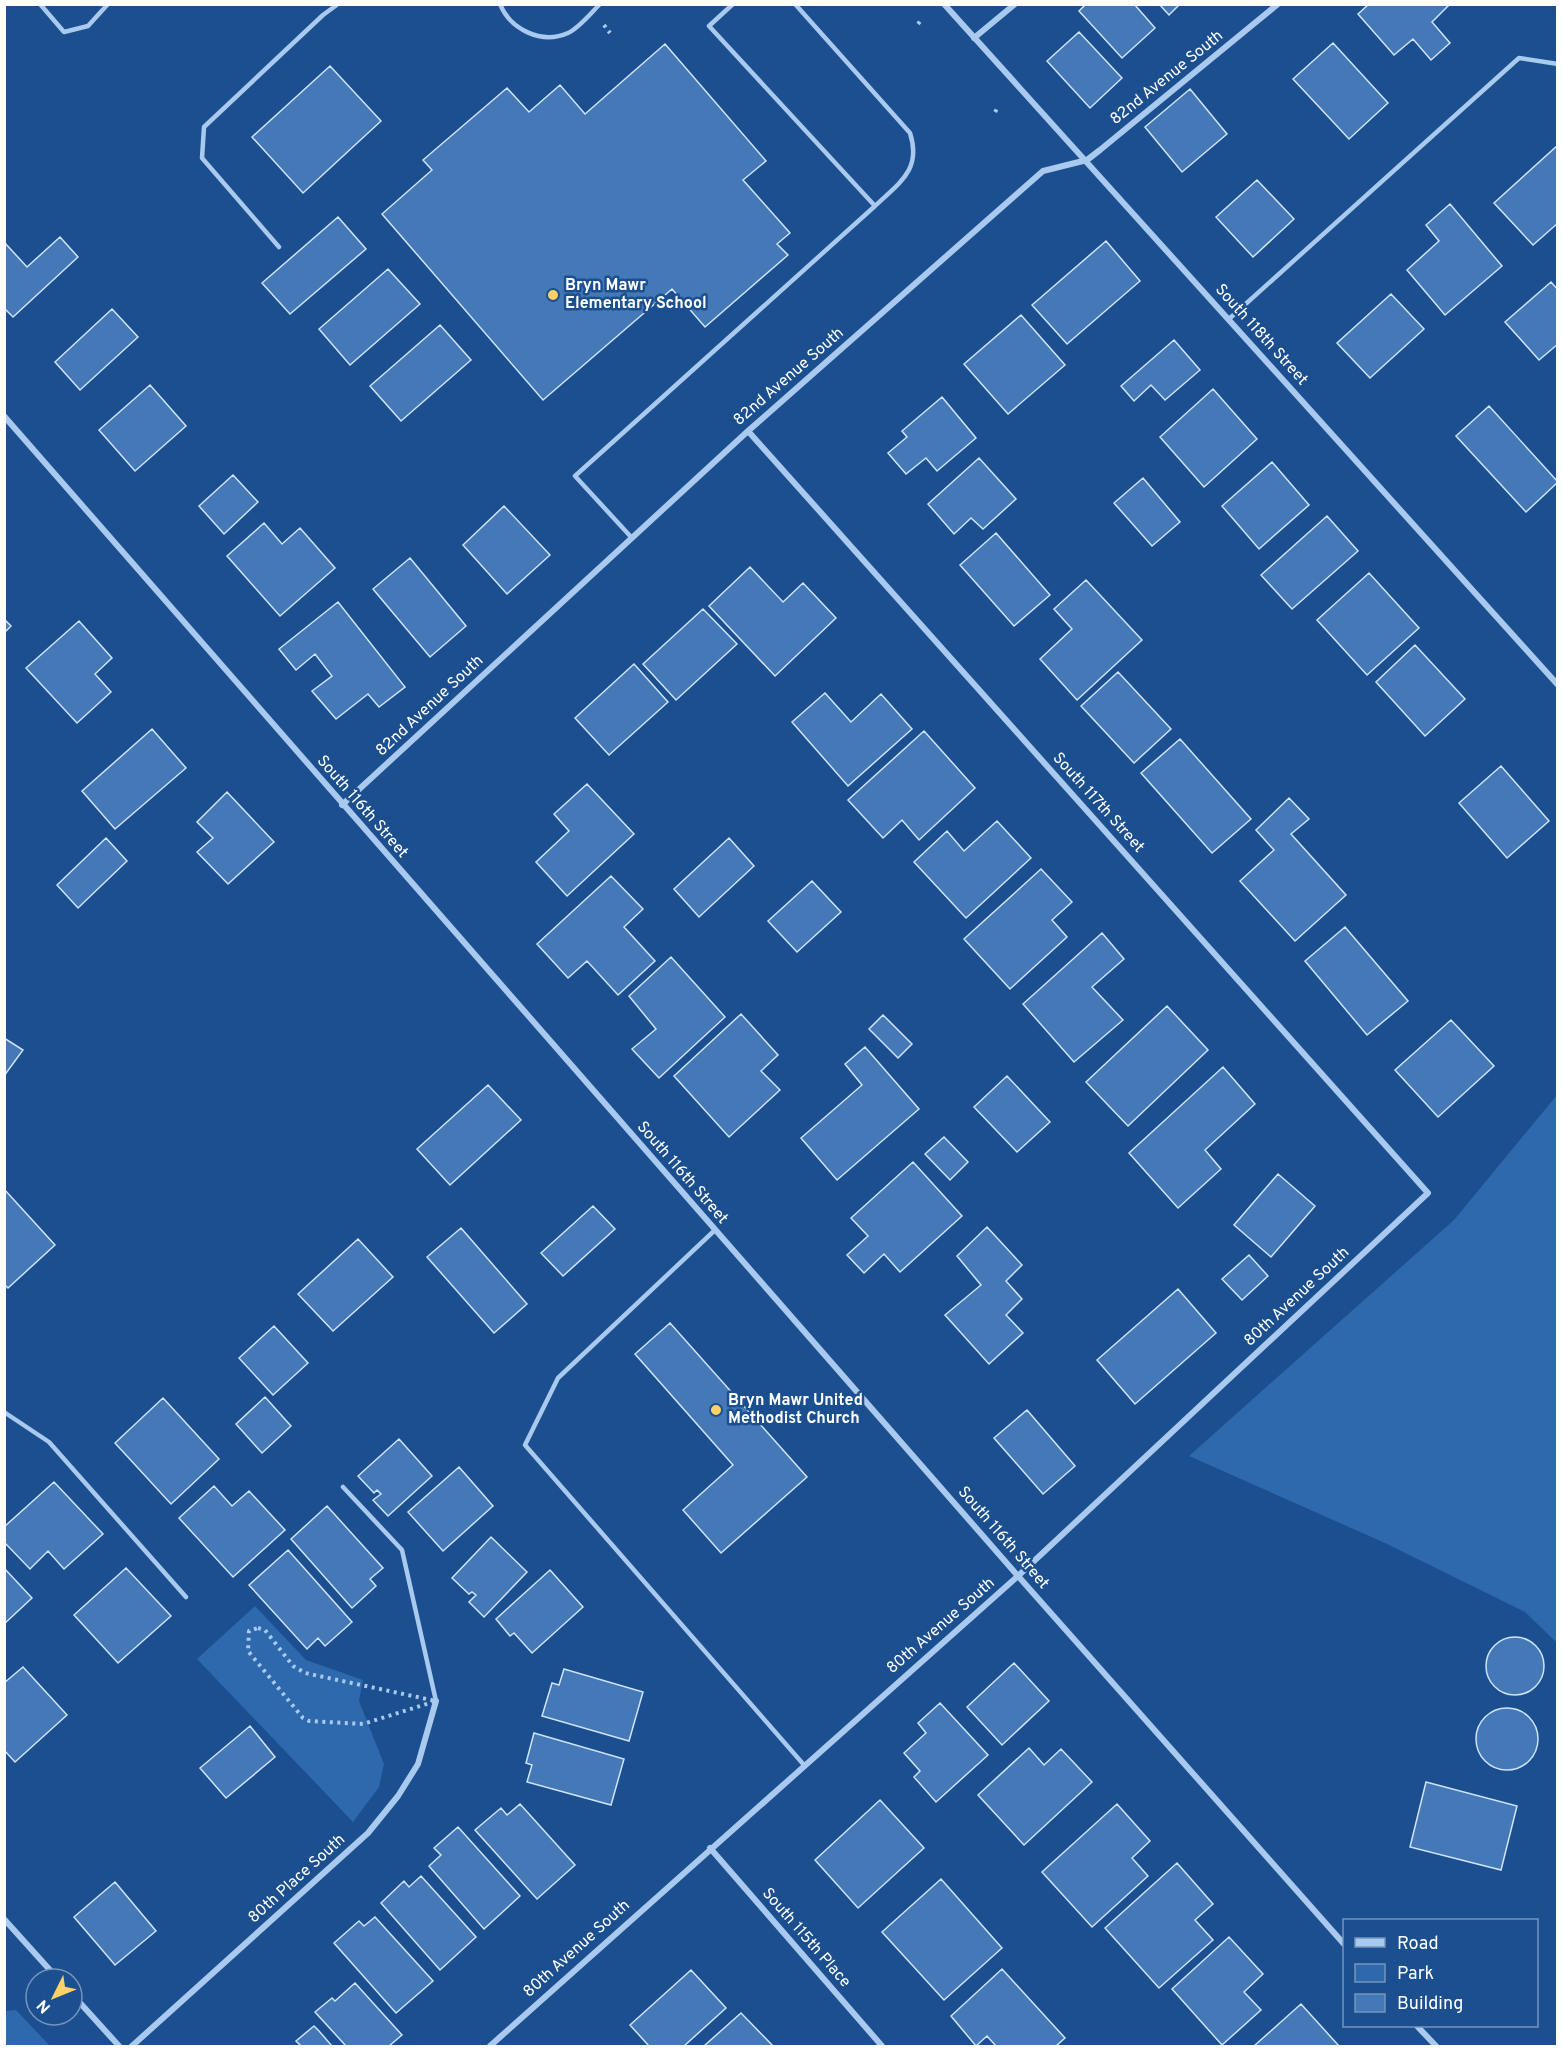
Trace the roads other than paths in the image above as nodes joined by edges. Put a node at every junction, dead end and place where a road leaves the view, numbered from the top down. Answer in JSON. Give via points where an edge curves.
{"nodes":[{"id":1,"x":40,"y":4,"type":"edge"},
{"id":2,"x":108,"y":4,"type":"edge"},
{"id":3,"x":338,"y":4,"type":"edge"},
{"id":4,"x":500,"y":4,"type":"edge"},
{"id":5,"x":600,"y":4,"type":"edge"},
{"id":6,"x":733,"y":4,"type":"edge"},
{"id":7,"x":795,"y":4,"type":"edge"},
{"id":8,"x":945,"y":4,"type":"edge"},
{"id":9,"x":1015,"y":4,"type":"edge"},
{"id":10,"x":1278,"y":4,"type":"edge"},
{"id":11,"x":974,"y":38,"type":"junction"},
{"id":12,"x":1557,"y":64,"type":"edge"},
{"id":13,"x":1087,"y":160,"type":"junction"},
{"id":14,"x":875,"y":206,"type":"junction"},
{"id":15,"x":279,"y":247,"type":"dead end"},
{"id":16,"x":1229,"y":319,"type":"junction"},
{"id":17,"x":4,"y":416,"type":"edge"},
{"id":18,"x":748,"y":431,"type":"junction"},
{"id":19,"x":632,"y":538,"type":"junction"},
{"id":20,"x":1557,"y":685,"type":"edge"},
{"id":21,"x":342,"y":805,"type":"junction"},
{"id":22,"x":1428,"y":1193,"type":"joint"},
{"id":23,"x":715,"y":1230,"type":"junction"},
{"id":24,"x":4,"y":1412,"type":"edge"},
{"id":25,"x":343,"y":1487,"type":"dead end"},
{"id":26,"x":1018,"y":1576,"type":"junction"},
{"id":27,"x":186,"y":1597,"type":"dead end"},
{"id":28,"x":436,"y":1701,"type":"joint"},
{"id":29,"x":804,"y":1766,"type":"junction"},
{"id":30,"x":710,"y":1848,"type":"junction"},
{"id":31,"x":4,"y":1919,"type":"edge"},
{"id":32,"x":1343,"y":1943,"type":"edge"},
{"id":33,"x":47,"y":1967,"type":"edge"},
{"id":34,"x":84,"y":2008,"type":"edge"},
{"id":35,"x":1419,"y":2027,"type":"edge"},
{"id":36,"x":118,"y":2046,"type":"edge"},
{"id":37,"x":132,"y":2046,"type":"edge"},
{"id":38,"x":490,"y":2046,"type":"edge"},
{"id":39,"x":882,"y":2046,"type":"edge"},
{"id":40,"x":1436,"y":2046,"type":"edge"}],
"edges":[{"from":1,"to":2,"type":"lane","via":[[64,32],[88,26]]},
{"from":3,"to":15,"type":"lane","via":[[204,127],[202,158]]},
{"from":4,"to":5,"type":"lane","via":[[513,25],[526,33],[555,36],[568,33]]},
{"from":6,"to":14,"type":"lane","via":[[709,26]]},
{"from":7,"to":14,"type":"lane","via":[[910,133],[915,147],[907,175]]},
{"from":8,"to":11,"type":"street","name":"South 118th Street"},
{"from":9,"to":11,"type":"street"},
{"from":10,"to":13,"type":"street","name":"82nd Avenue South"},
{"from":11,"to":13,"type":"street","name":"South 118th Street"},
{"from":12,"to":16,"type":"lane","via":[[1518,58]]},
{"from":13,"to":16,"type":"street","name":"South 118th Street"},
{"from":13,"to":18,"type":"street","name":"82nd Avenue South","via":[[1043,171]]},
{"from":14,"to":19,"type":"lane","via":[[575,476]]},
{"from":16,"to":20,"type":"street","name":"South 118th Street"},
{"from":17,"to":21,"type":"street","name":"South 116th Street"},
{"from":18,"to":19,"type":"street","name":"82nd Avenue South"},
{"from":18,"to":22,"type":"street","name":"South 117th Street"},
{"from":19,"to":21,"type":"street","name":"82nd Avenue South"},
{"from":21,"to":23,"type":"street","name":"South 116th Street"},
{"from":22,"to":26,"type":"street","name":"80th Avenue South"},
{"from":23,"to":26,"type":"street","name":"South 116th Street"},
{"from":23,"to":29,"type":"lane","via":[[558,1378],[525,1445]]},
{"from":24,"to":27,"type":"lane","via":[[49,1442]]},
{"from":25,"to":28,"type":"lane","via":[[402,1550]]},
{"from":26,"to":29,"type":"street","name":"80th Avenue South"},
{"from":26,"to":32,"type":"street","name":"South 116th Street"},
{"from":28,"to":37,"type":"street","name":"80th Place South","via":[[418,1764],[368,1833]]},
{"from":29,"to":30,"type":"street","name":"80th Avenue South"},
{"from":30,"to":38,"type":"street","name":"80th Avenue South"},
{"from":30,"to":39,"type":"street","name":"South 115th Place"},
{"from":31,"to":33,"type":"street"},
{"from":34,"to":36,"type":"street"},
{"from":35,"to":40,"type":"street"}]}
